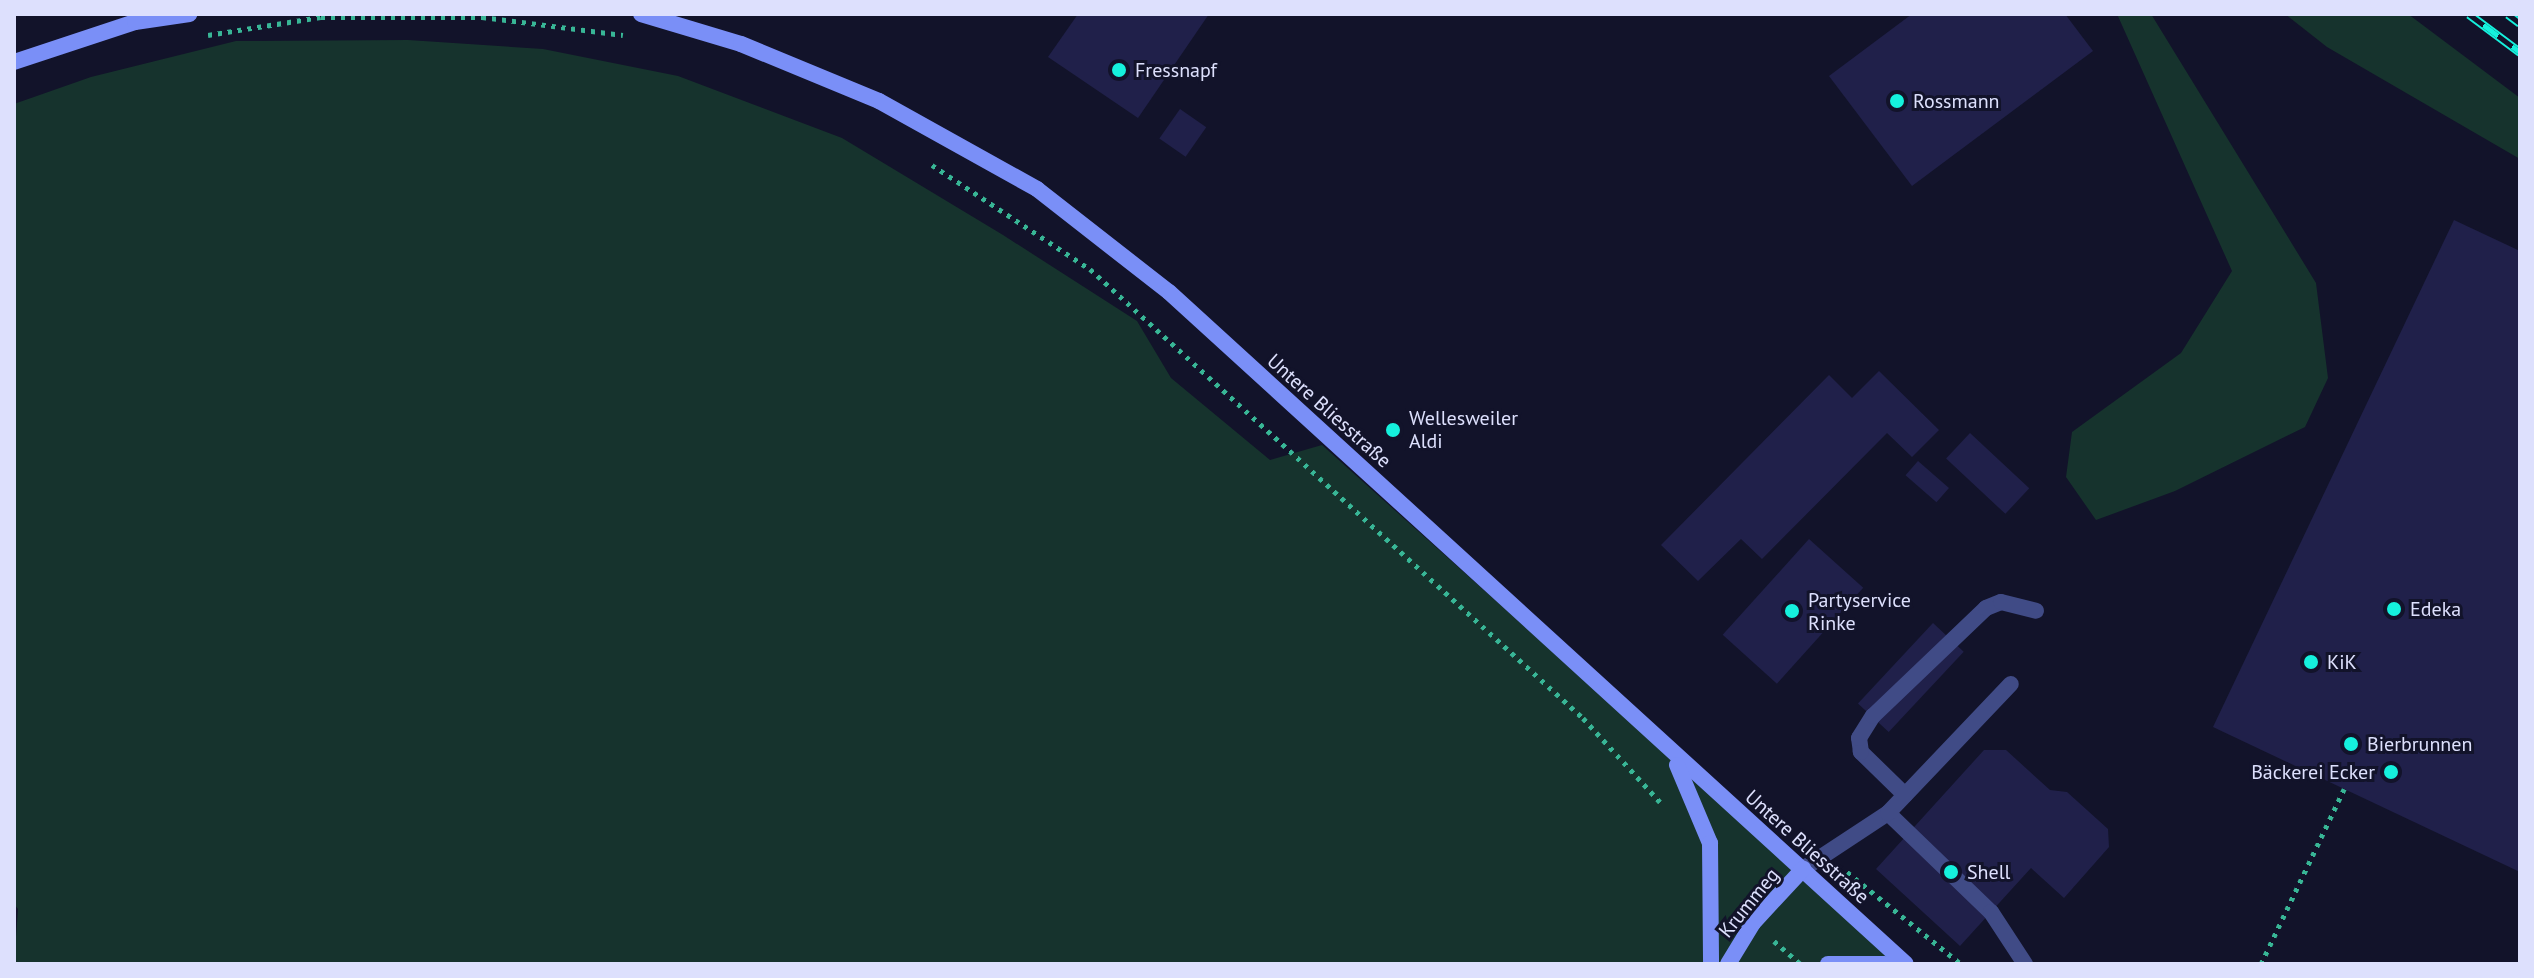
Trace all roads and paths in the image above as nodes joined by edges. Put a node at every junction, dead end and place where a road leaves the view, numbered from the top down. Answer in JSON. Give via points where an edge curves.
{"nodes":[{"id":1,"x":189,"y":14,"type":"edge"},
{"id":2,"x":641,"y":14,"type":"edge"},
{"id":3,"x":202,"y":35,"type":"dead end"},
{"id":4,"x":633,"y":37,"type":"dead end"},
{"id":5,"x":14,"y":62,"type":"edge"},
{"id":6,"x":924,"y":159,"type":"dead end"},
{"id":7,"x":2036,"y":611,"type":"dead end"},
{"id":8,"x":2011,"y":684,"type":"dead end"},
{"id":9,"x":1670,"y":753,"type":"junction"},
{"id":10,"x":2344,"y":789,"type":"dead end"},
{"id":11,"x":1905,"y":795,"type":"junction"},
{"id":12,"x":1665,"y":811,"type":"dead end"},
{"id":13,"x":1888,"y":813,"type":"junction"},
{"id":14,"x":1803,"y":869,"type":"junction"},
{"id":15,"x":1753,"y":923,"type":"junction"},
{"id":16,"x":1711,"y":964,"type":"edge"},
{"id":17,"x":1728,"y":964,"type":"edge"},
{"id":18,"x":1800,"y":964,"type":"edge"},
{"id":19,"x":1828,"y":964,"type":"edge"},
{"id":20,"x":1885,"y":964,"type":"edge"},
{"id":21,"x":1906,"y":964,"type":"edge"},
{"id":22,"x":2025,"y":964,"type":"edge"},
{"id":23,"x":2261,"y":964,"type":"edge"}],
"edges":[{"from":1,"to":5,"type":"main road","via":[[135,22]]},
{"from":2,"to":9,"type":"main road","name":"Untere Bliesstraße","via":[[741,44],[879,101],[1037,189],[1169,292]]},
{"from":3,"to":4,"type":"path","via":[[321,17],[482,17]]},
{"from":6,"to":12,"type":"path","via":[[1090,269],[1583,718],[1658,797]]},
{"from":7,"to":11,"type":"lane","via":[[2001,602],[1986,608],[1873,716],[1859,738],[1861,752]]},
{"from":8,"to":11,"type":"lane"},
{"from":9,"to":14,"type":"main road","name":"Untere Bliesstraße"},
{"from":9,"to":16,"type":"main road","via":[[1692,792],[1710,843]]},
{"from":10,"to":23,"type":"path"},
{"from":11,"to":13,"type":"lane"},
{"from":13,"to":14,"type":"lane"},
{"from":13,"to":22,"type":"lane","via":[[1991,912]]},
{"from":14,"to":15,"type":"main road","name":"Krummeg"},
{"from":14,"to":21,"type":"main road","name":"Untere Bliesstraße"},
{"from":15,"to":17,"type":"main road","name":"Krummeg"},
{"from":15,"to":18,"type":"path"},
{"from":19,"to":20,"type":"main road"}]}
